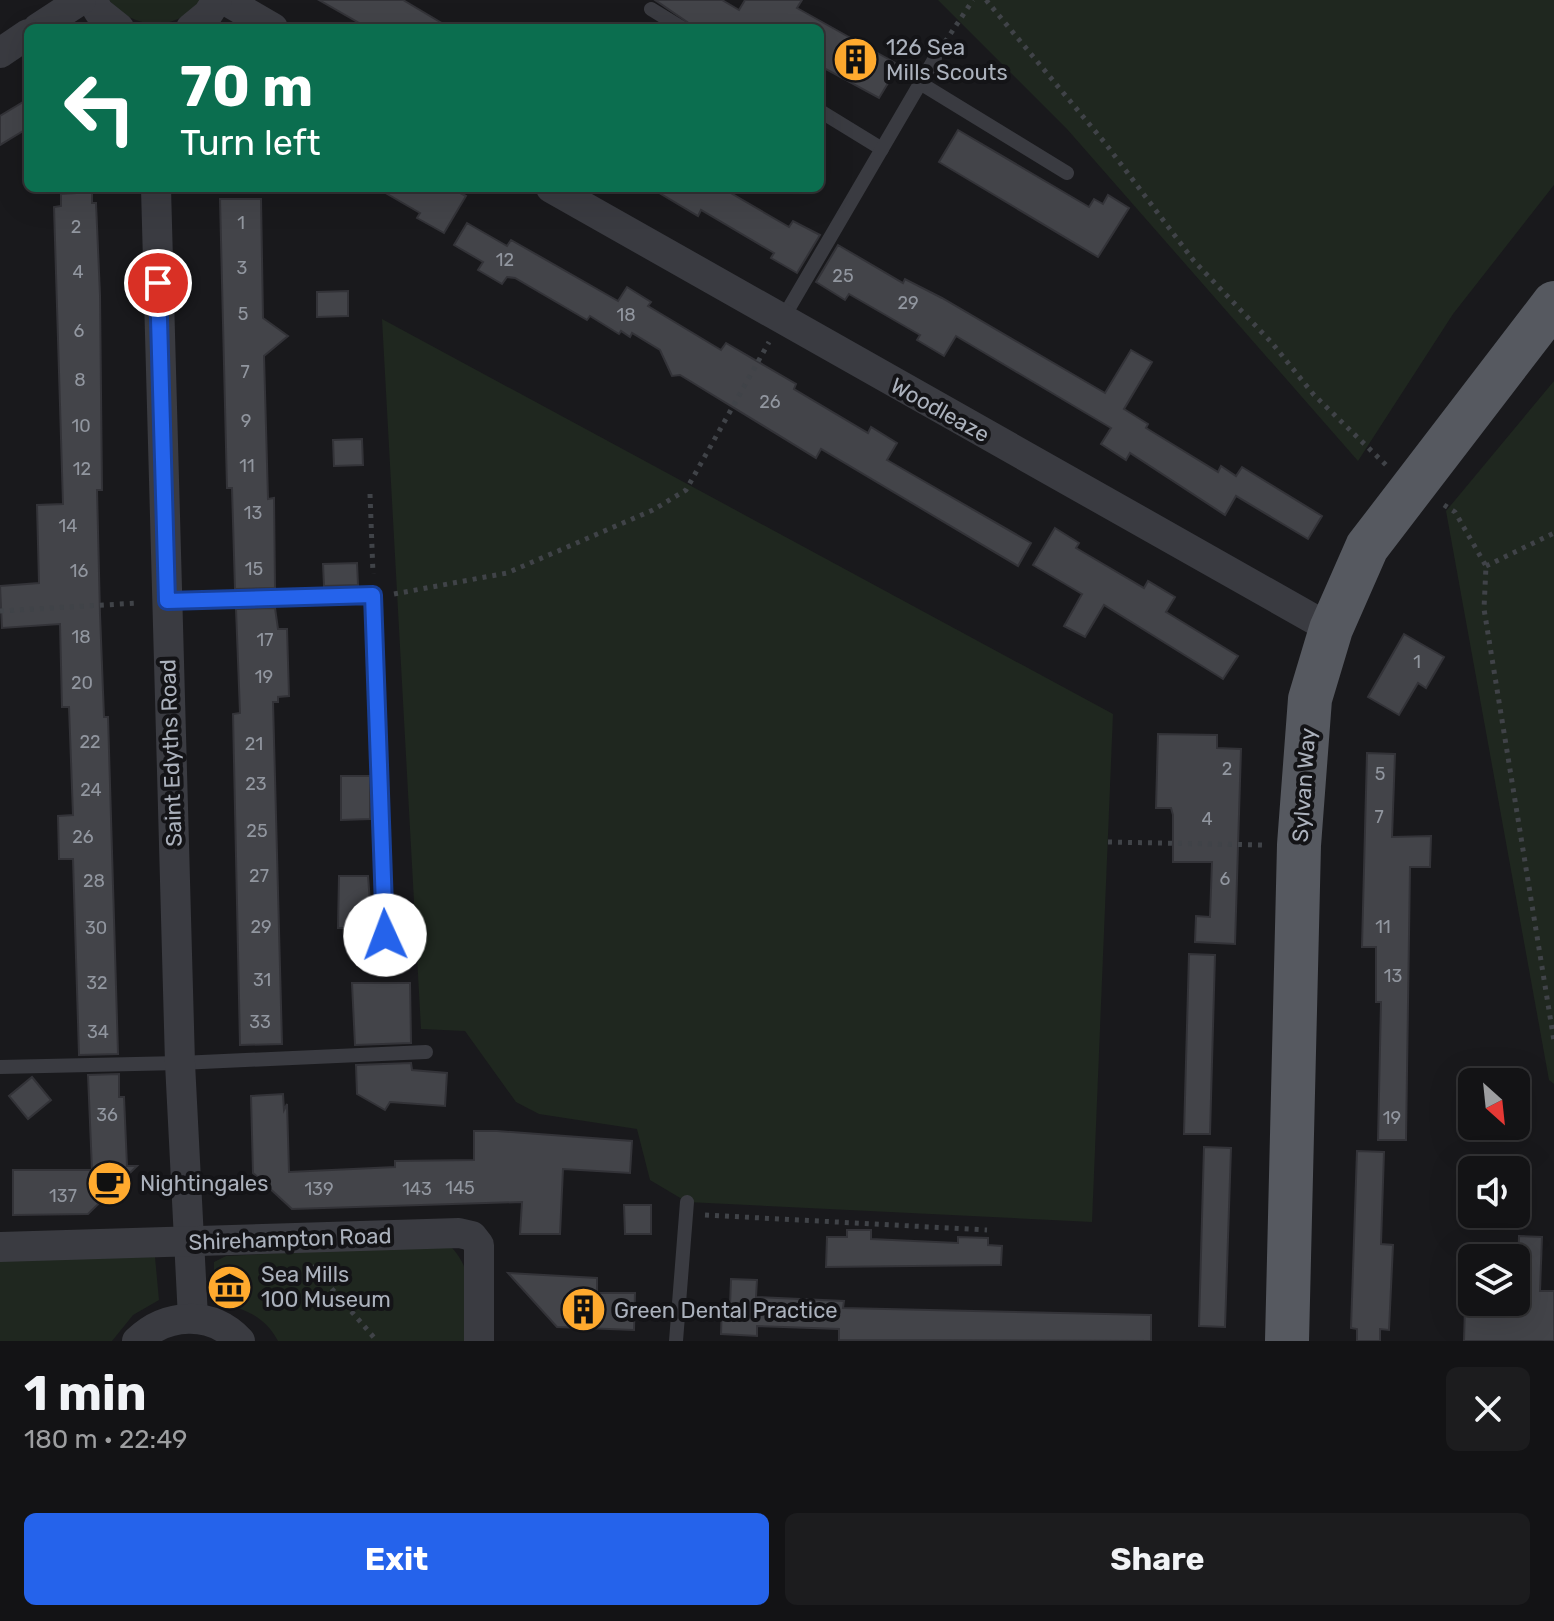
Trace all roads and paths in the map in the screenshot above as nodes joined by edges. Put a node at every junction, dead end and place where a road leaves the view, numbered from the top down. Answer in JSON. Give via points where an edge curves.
{"nodes":[{"id":1,"x":81,"y":0,"type":"edge"},
{"id":2,"x":92,"y":0,"type":"edge"},
{"id":3,"x":217,"y":0,"type":"edge"},
{"id":4,"x":225,"y":0,"type":"edge"},
{"id":5,"x":973,"y":0,"type":"edge"},
{"id":6,"x":986,"y":0,"type":"edge"},
{"id":7,"x":651,"y":9,"type":"dead end"},
{"id":8,"x":44,"y":24,"type":"edge"},
{"id":9,"x":114,"y":24,"type":"edge"},
{"id":10,"x":196,"y":24,"type":"edge"},
{"id":11,"x":266,"y":24,"type":"edge"},
{"id":12,"x":675,"y":24,"type":"edge"},
{"id":13,"x":24,"y":37,"type":"edge"},
{"id":14,"x":0,"y":53,"type":"edge"},
{"id":15,"x":935,"y":58,"type":"joint"},
{"id":16,"x":920,"y":83,"type":"junction"},
{"id":17,"x":824,"y":113,"type":"edge"},
{"id":18,"x":882,"y":149,"type":"junction"},
{"id":19,"x":1067,"y":173,"type":"dead end"},
{"id":20,"x":156,"y":192,"type":"edge"},
{"id":21,"x":558,"y":192,"type":"edge"},
{"id":22,"x":1554,"y":303,"type":"edge"},
{"id":23,"x":781,"y":321,"type":"junction"},
{"id":24,"x":1378,"y":460,"type":"dead end"},
{"id":25,"x":370,"y":494,"type":"dead end"},
{"id":26,"x":1554,"y":533,"type":"edge"},
{"id":27,"x":373,"y":595,"type":"junction"},
{"id":28,"x":167,"y":601,"type":"junction"},
{"id":29,"x":0,"y":611,"type":"edge"},
{"id":30,"x":1331,"y":629,"type":"junction"},
{"id":31,"x":1108,"y":842,"type":"dead end"},
{"id":32,"x":1299,"y":845,"type":"junction"},
{"id":33,"x":387,"y":966,"type":"dead end"},
{"id":34,"x":1554,"y":1041,"type":"edge"},
{"id":35,"x":426,"y":1052,"type":"dead end"},
{"id":36,"x":180,"y":1063,"type":"junction"},
{"id":37,"x":0,"y":1067,"type":"edge"},
{"id":38,"x":686,"y":1208,"type":"joint"},
{"id":39,"x":987,"y":1230,"type":"dead end"},
{"id":40,"x":287,"y":1238,"type":"junction"},
{"id":41,"x":190,"y":1242,"type":"junction"},
{"id":42,"x":0,"y":1247,"type":"edge"},
{"id":43,"x":193,"y":1318,"type":"junction"},
{"id":44,"x":137,"y":1341,"type":"edge"},
{"id":45,"x":240,"y":1341,"type":"edge"},
{"id":46,"x":377,"y":1341,"type":"edge"},
{"id":47,"x":479,"y":1341,"type":"edge"},
{"id":48,"x":676,"y":1341,"type":"edge"},
{"id":49,"x":1287,"y":1341,"type":"edge"}],
"edges":[{"from":1,"to":8,"type":"street"},
{"from":2,"to":9,"type":"street"},
{"from":3,"to":10,"type":"street"},
{"from":4,"to":11,"type":"street"},
{"from":5,"to":15,"type":"path"},
{"from":6,"to":24,"type":"path","via":[[1194,261]]},
{"from":7,"to":12,"type":"lane"},
{"from":13,"to":14,"type":"street"},
{"from":15,"to":16,"type":"lane"},
{"from":16,"to":18,"type":"lane"},
{"from":16,"to":19,"type":"lane"},
{"from":17,"to":18,"type":"lane"},
{"from":18,"to":23,"type":"lane"},
{"from":20,"to":28,"type":"street","name":"Saint Edyths Road"},
{"from":21,"to":23,"type":"street","name":"Woodleaze"},
{"from":22,"to":30,"type":"main road","name":"Sylvan Way","via":[[1367,547]]},
{"from":23,"to":27,"type":"path","via":[[686,490],[639,517],[507,573]]},
{"from":23,"to":30,"type":"street","name":"Woodleaze"},
{"from":25,"to":27,"type":"path"},
{"from":26,"to":34,"type":"path","via":[[1486,566],[1484,609]]},
{"from":27,"to":28,"type":"lane"},
{"from":27,"to":33,"type":"lane"},
{"from":28,"to":29,"type":"path"},
{"from":28,"to":36,"type":"street","name":"Saint Edyths Road"},
{"from":30,"to":32,"type":"main road","name":"Sylvan Way","via":[[1310,699]]},
{"from":31,"to":32,"type":"path"},
{"from":32,"to":49,"type":"main road","name":"Sylvan Way"},
{"from":35,"to":36,"type":"lane"},
{"from":36,"to":37,"type":"lane"},
{"from":36,"to":41,"type":"street","name":"Saint Edyths Road"},
{"from":38,"to":39,"type":"path"},
{"from":38,"to":48,"type":"lane"},
{"from":40,"to":41,"type":"street","name":"Shirehampton Road"},
{"from":40,"to":46,"type":"path"},
{"from":40,"to":47,"type":"street","name":"Shirehampton Road","via":[[472,1236],[479,1245]]},
{"from":41,"to":42,"type":"street","name":"Shirehampton Road"},
{"from":41,"to":43,"type":"street","name":"Saint Edyths Road"},
{"from":43,"to":44,"type":"street","via":[[169,1321]]},
{"from":43,"to":45,"type":"street","via":[[214,1323]]}]}
